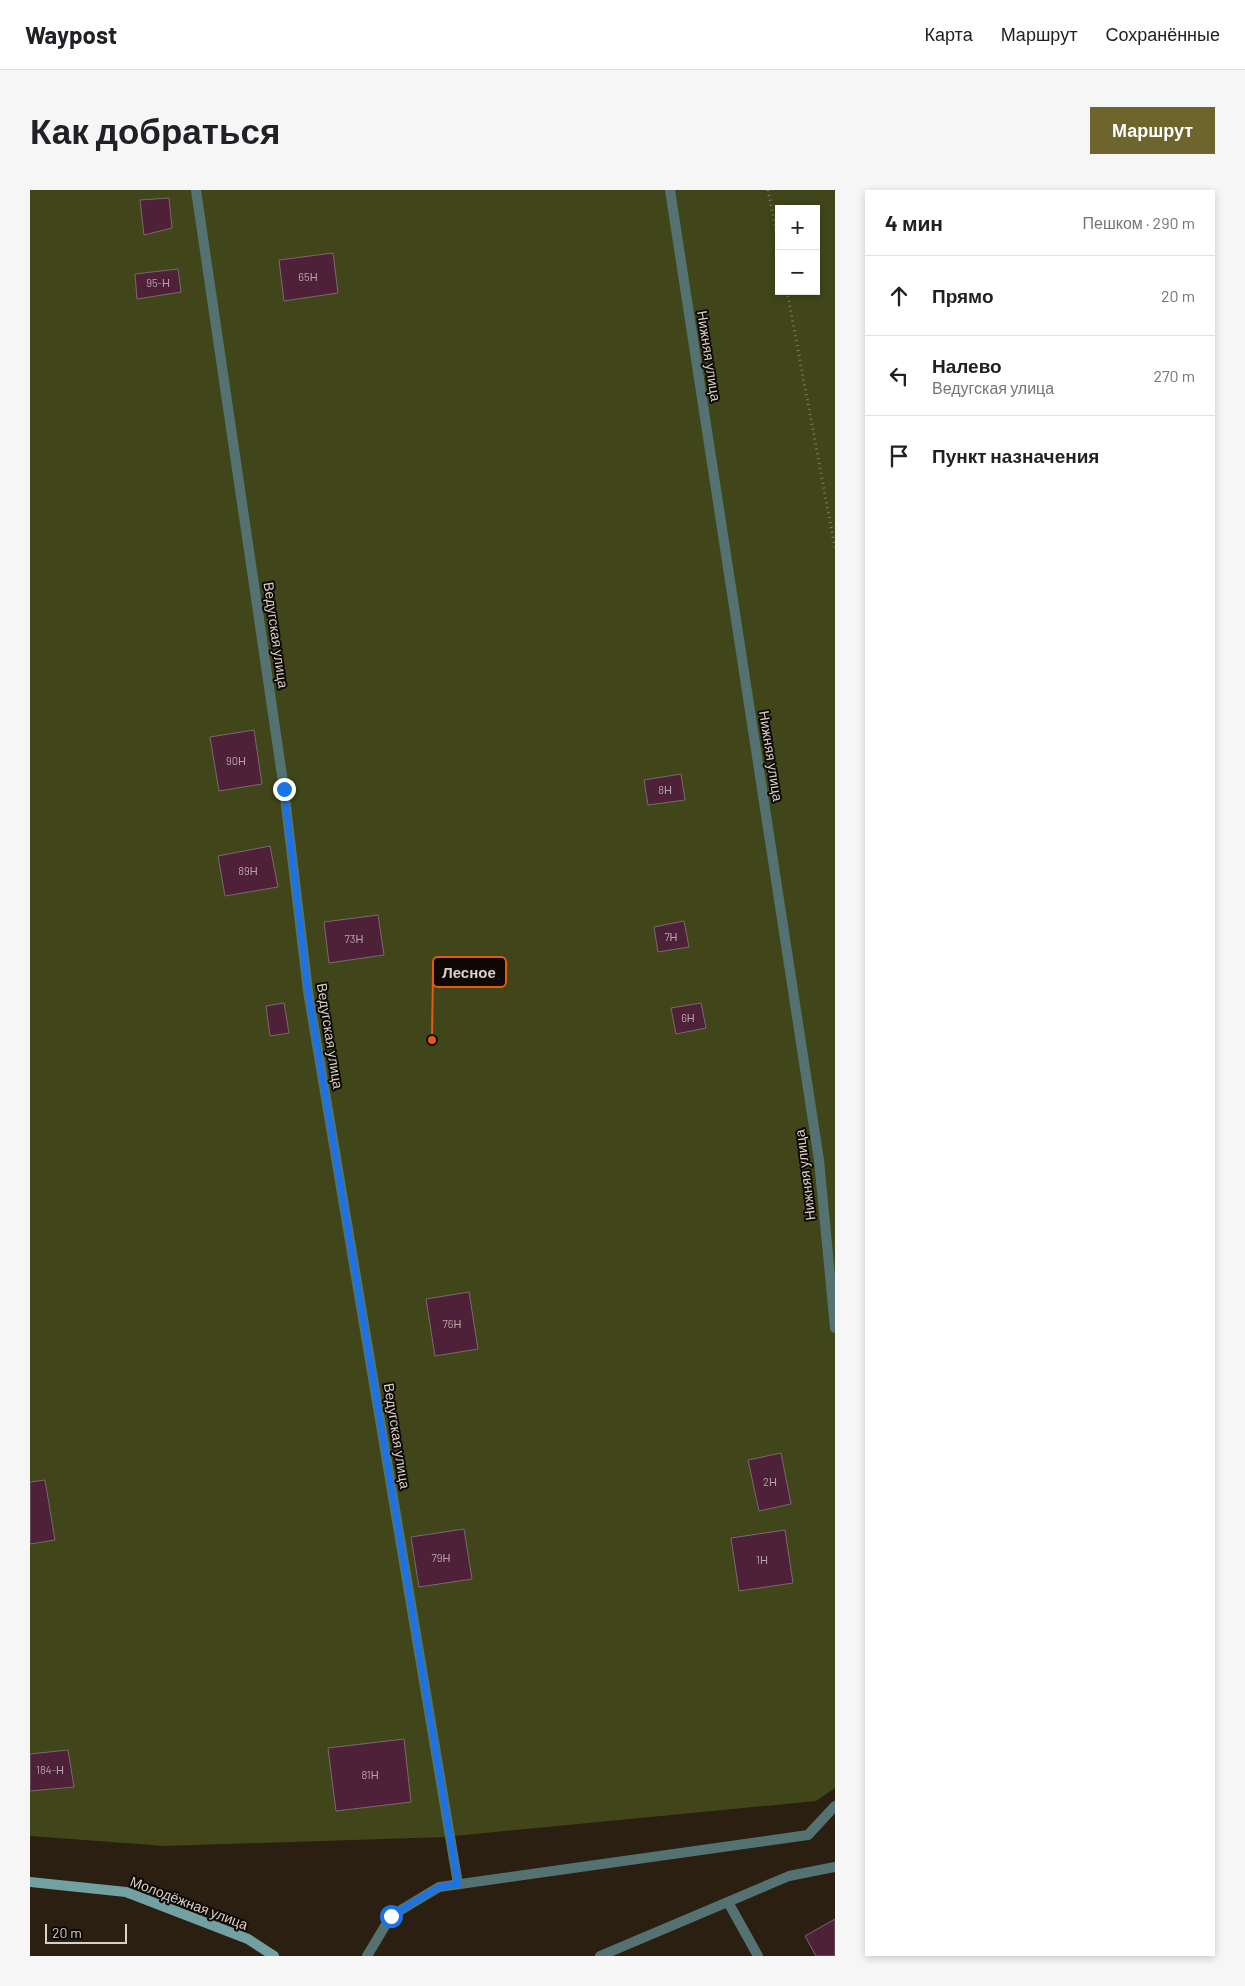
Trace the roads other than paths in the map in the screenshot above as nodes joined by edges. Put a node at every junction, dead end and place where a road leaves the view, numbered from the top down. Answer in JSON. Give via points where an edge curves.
{"nodes":[{"id":1,"x":196,"y":190,"type":"edge"},
{"id":2,"x":670,"y":190,"type":"edge"},
{"id":3,"x":835,"y":1328,"type":"edge"},
{"id":4,"x":835,"y":1806,"type":"edge"},
{"id":5,"x":835,"y":1867,"type":"edge"},
{"id":6,"x":30,"y":1882,"type":"edge"},
{"id":7,"x":458,"y":1884,"type":"junction"},
{"id":8,"x":728,"y":1902,"type":"junction"},
{"id":9,"x":274,"y":1956,"type":"edge"},
{"id":10,"x":367,"y":1956,"type":"edge"},
{"id":11,"x":600,"y":1956,"type":"edge"},
{"id":12,"x":758,"y":1956,"type":"edge"}],
"edges":[{"from":1,"to":7,"type":"street","name":"Ведугская улица","via":[[282,769],[308,992]]},
{"from":2,"to":3,"type":"street","name":"Нижняя улица","via":[[819,1160]]},
{"from":4,"to":7,"type":"street","via":[[808,1835]]},
{"from":5,"to":8,"type":"street","via":[[789,1876]]},
{"from":6,"to":9,"type":"main road","name":"Молодёжная улица","via":[[126,1892],[248,1940]]},
{"from":7,"to":10,"type":"street","via":[[439,1887],[391,1916]]},
{"from":8,"to":11,"type":"street"},
{"from":8,"to":12,"type":"street"}]}
